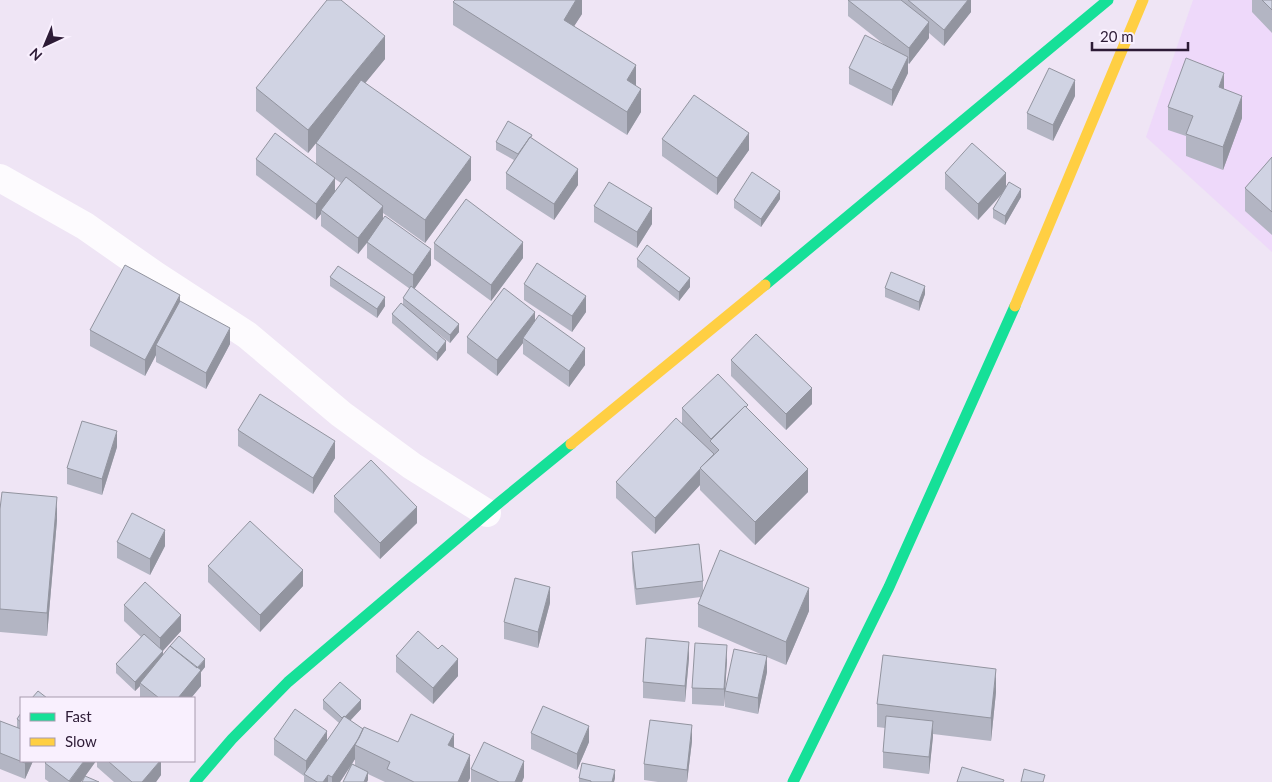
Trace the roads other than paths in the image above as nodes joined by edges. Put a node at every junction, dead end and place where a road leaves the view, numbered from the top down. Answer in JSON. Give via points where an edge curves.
{"nodes":[{"id":1,"x":1108,"y":0,"type":"edge"},
{"id":2,"x":1143,"y":0,"type":"edge"},
{"id":3,"x":0,"y":178,"type":"edge"},
{"id":4,"x":487,"y":513,"type":"junction"},
{"id":5,"x":195,"y":782,"type":"edge"},
{"id":6,"x":793,"y":782,"type":"edge"}],
"edges":[{"from":1,"to":4,"type":"main road"},
{"from":2,"to":6,"type":"main road","via":[[996,351],[889,587]]},
{"from":3,"to":4,"type":"street","via":[[85,226],[247,335],[341,414],[412,466]]},
{"from":4,"to":5,"type":"main road","via":[[288,682]]}]}
